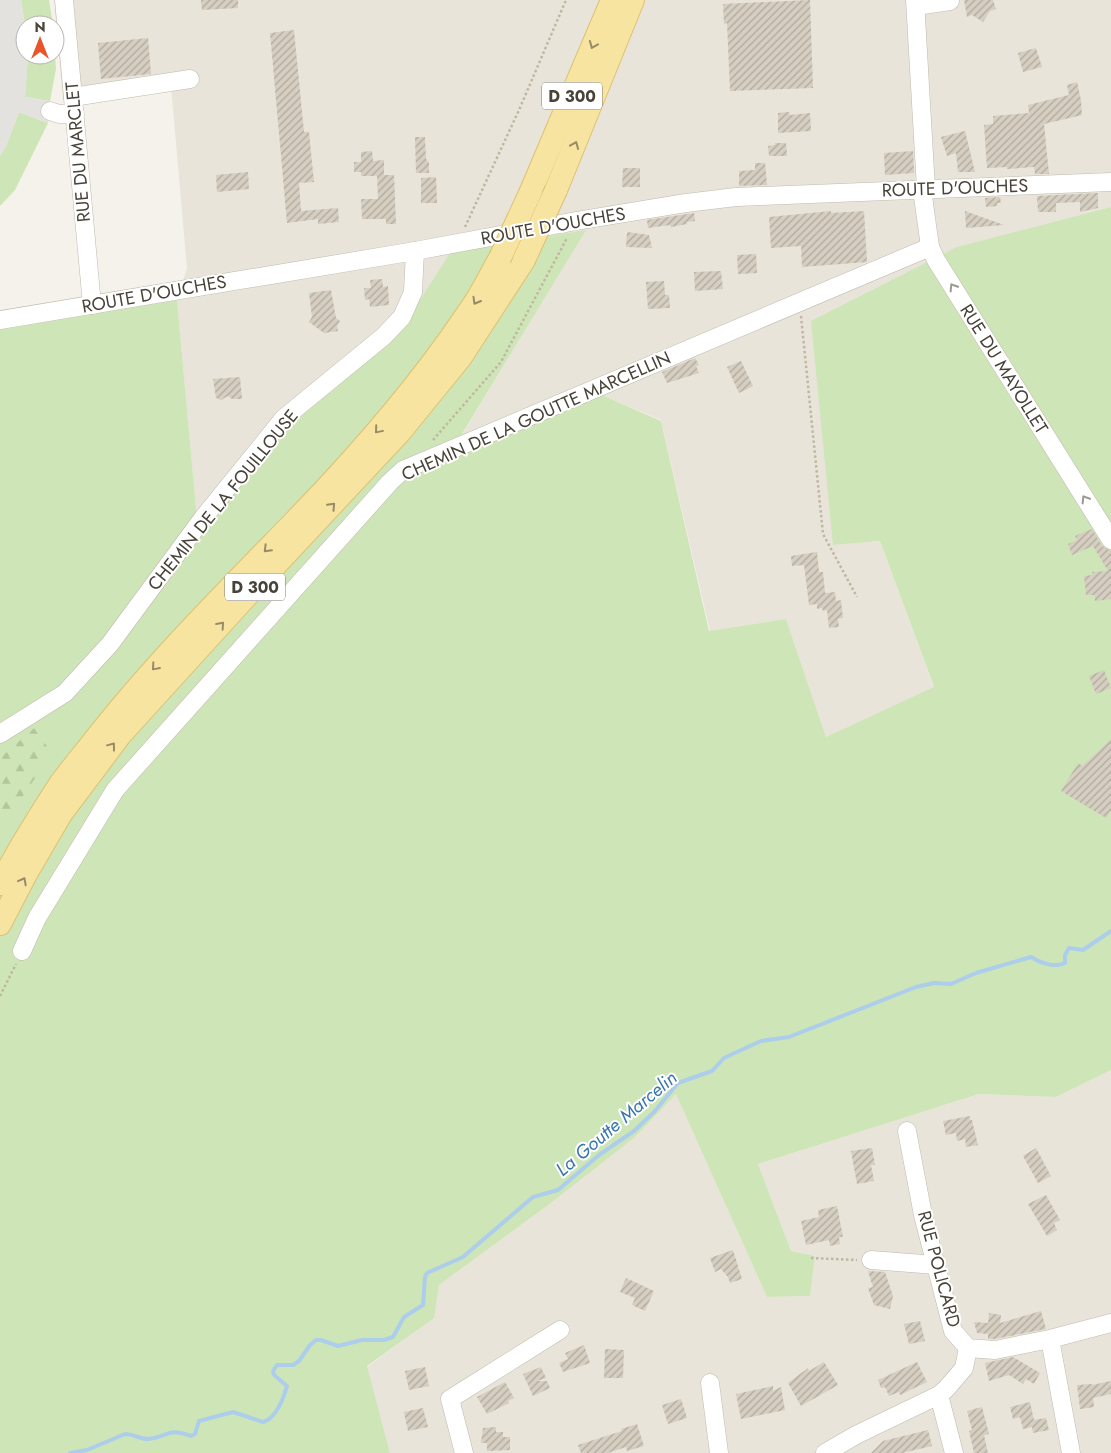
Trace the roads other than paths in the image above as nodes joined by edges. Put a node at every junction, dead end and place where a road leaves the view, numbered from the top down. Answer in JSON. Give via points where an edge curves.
{"nodes":[{"id":1,"x":64,"y":0,"type":"edge"},
{"id":2,"x":612,"y":0,"type":"edge"},
{"id":3,"x":633,"y":0,"type":"edge"},
{"id":4,"x":950,"y":1,"type":"edge"},
{"id":5,"x":916,"y":3,"type":"edge"},
{"id":6,"x":190,"y":80,"type":"dead end"},
{"id":7,"x":74,"y":106,"type":"junction"},
{"id":8,"x":50,"y":111,"type":"dead end"},
{"id":9,"x":1111,"y":182,"type":"edge"},
{"id":10,"x":924,"y":189,"type":"junction"},
{"id":11,"x":930,"y":247,"type":"junction"},
{"id":12,"x":416,"y":251,"type":"junction"},
{"id":13,"x":92,"y":304,"type":"junction"},
{"id":14,"x":0,"y":320,"type":"edge"},
{"id":15,"x":1111,"y":540,"type":"edge"},
{"id":16,"x":0,"y":734,"type":"edge"},
{"id":17,"x":0,"y":884,"type":"edge"},
{"id":18,"x":0,"y":924,"type":"edge"},
{"id":19,"x":22,"y":951,"type":"road end"},
{"id":20,"x":906,"y":1131,"type":"dead end"},
{"id":21,"x":870,"y":1260,"type":"road end"},
{"id":22,"x":936,"y":1265,"type":"junction"},
{"id":23,"x":1111,"y":1323,"type":"edge"},
{"id":24,"x":560,"y":1330,"type":"dead end"},
{"id":25,"x":1050,"y":1339,"type":"junction"},
{"id":26,"x":968,"y":1348,"type":"junction"},
{"id":27,"x":710,"y":1383,"type":"dead end"},
{"id":28,"x":939,"y":1394,"type":"junction"},
{"id":29,"x":464,"y":1453,"type":"edge"},
{"id":30,"x":719,"y":1453,"type":"edge"},
{"id":31,"x":825,"y":1453,"type":"edge"},
{"id":32,"x":954,"y":1453,"type":"edge"},
{"id":33,"x":1071,"y":1453,"type":"edge"}],
"edges":[{"from":1,"to":7,"type":"street","name":"RUE DU MARCLET"},
{"from":2,"to":17,"type":"main road","number":"D 300","one_way":true,"bridge":true,"via":[[531,191],[500,258],[468,313],[377,432],[248,567],[113,716],[61,782]]},
{"from":18,"to":3,"type":"main road","number":"D 300","one_way":true,"bridge":true,"via":[[61,814],[121,734],[400,432],[461,357],[524,260]]},
{"from":4,"to":5,"type":"street"},
{"from":5,"to":10,"type":"street","name":"RUE DU MAYOLLET"},
{"from":6,"to":7,"type":"street"},
{"from":7,"to":8,"type":"street","via":[[58,114]]},
{"from":7,"to":13,"type":"street","name":"RUE DU MARCLET"},
{"from":9,"to":10,"type":"street","name":"ROUTE D'OUCHES"},
{"from":10,"to":11,"type":"street","name":"RUE DU MAYOLLET"},
{"from":10,"to":12,"type":"street","name":"ROUTE D'OUCHES","via":[[736,197],[686,203]]},
{"from":15,"to":11,"type":"street","name":"RUE DU MAYOLLET","one_way":true},
{"from":11,"to":19,"type":"street","name":"CHEMIN DE LA GOUTTE MARCELLIN","via":[[403,470],[115,790],[36,918]]},
{"from":12,"to":13,"type":"street","name":"ROUTE D'OUCHES"},
{"from":12,"to":16,"type":"street","name":"CHEMIN DE LA FOUILLOUSE","via":[[413,292],[402,317],[384,336],[284,418],[203,518],[110,644],[65,693]]},
{"from":13,"to":14,"type":"street","name":"ROUTE D'OUCHES"},
{"from":20,"to":22,"type":"street","name":"RUE POLICARD"},
{"from":21,"to":22,"type":"street"},
{"from":22,"to":26,"type":"street","name":"RUE POLICARD","via":[[953,1331]]},
{"from":23,"to":25,"type":"street","name":"RUE POLICARD"},
{"from":24,"to":29,"type":"street","via":[[450,1399]]},
{"from":25,"to":26,"type":"street","name":"RUE POLICARD","via":[[994,1350]]},
{"from":25,"to":33,"type":"street"},
{"from":26,"to":28,"type":"street","via":[[964,1368]]},
{"from":27,"to":30,"type":"street"},
{"from":28,"to":31,"type":"street"},
{"from":28,"to":32,"type":"street"}]}
